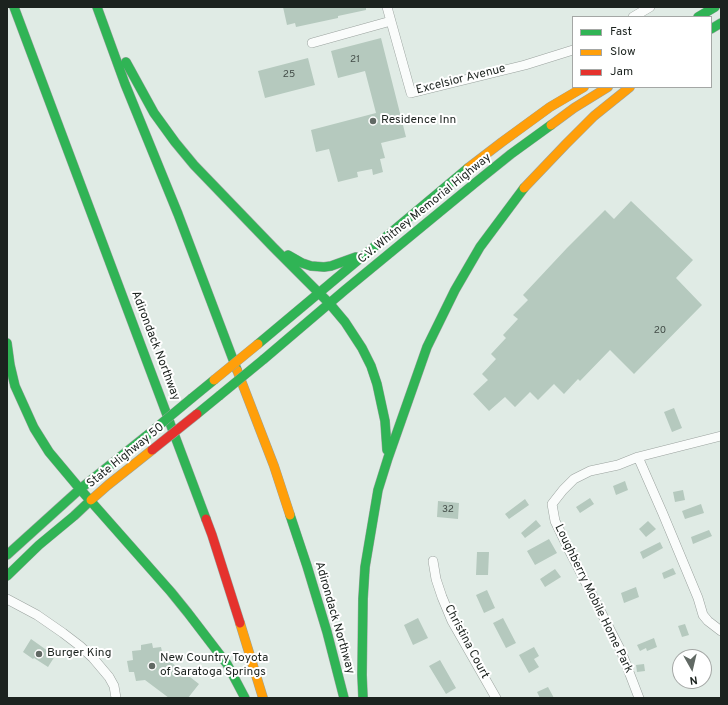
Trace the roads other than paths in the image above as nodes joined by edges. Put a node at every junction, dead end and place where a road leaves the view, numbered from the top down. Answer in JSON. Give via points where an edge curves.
{"nodes":[{"id":1,"x":14,"y":7,"type":"edge"},
{"id":2,"x":98,"y":7,"type":"edge"},
{"id":3,"x":387,"y":7,"type":"edge"},
{"id":4,"x":650,"y":7,"type":"edge"},
{"id":5,"x":715,"y":7,"type":"edge"},
{"id":6,"x":635,"y":16,"type":"edge"},
{"id":7,"x":700,"y":16,"type":"edge"},
{"id":8,"x":391,"y":21,"type":"junction"},
{"id":9,"x":721,"y":23,"type":"edge"},
{"id":10,"x":712,"y":28,"type":"edge"},
{"id":11,"x":312,"y":43,"type":"dead end"},
{"id":12,"x":572,"y":50,"type":"edge"},
{"id":13,"x":582,"y":88,"type":"edge"},
{"id":14,"x":606,"y":88,"type":"edge"},
{"id":15,"x":629,"y":88,"type":"edge"},
{"id":16,"x":273,"y":247,"type":"junction"},
{"id":17,"x":367,"y":252,"type":"junction"},
{"id":18,"x":319,"y":293,"type":"junction"},
{"id":19,"x":329,"y":303,"type":"junction"},
{"id":20,"x":7,"y":343,"type":"edge"},
{"id":21,"x":258,"y":344,"type":"joint"},
{"id":22,"x":264,"y":359,"type":"joint"},
{"id":23,"x":721,"y":436,"type":"edge"},
{"id":24,"x":638,"y":457,"type":"junction"},
{"id":25,"x":388,"y":458,"type":"junction"},
{"id":26,"x":80,"y":489,"type":"junction"},
{"id":27,"x":91,"y":500,"type":"junction"},
{"id":28,"x":7,"y":555,"type":"edge"},
{"id":29,"x":433,"y":561,"type":"dead end"},
{"id":30,"x":7,"y":576,"type":"edge"},
{"id":31,"x":7,"y":599,"type":"edge"},
{"id":32,"x":721,"y":631,"type":"edge"},
{"id":33,"x":116,"y":698,"type":"edge"},
{"id":34,"x":245,"y":698,"type":"edge"},
{"id":35,"x":262,"y":698,"type":"edge"},
{"id":36,"x":344,"y":698,"type":"edge"},
{"id":37,"x":363,"y":698,"type":"edge"},
{"id":38,"x":496,"y":698,"type":"edge"},
{"id":39,"x":639,"y":698,"type":"edge"}],
"edges":[{"from":1,"to":35,"type":"main road","name":"Adirondack Northway","via":[[212,535]]},
{"from":2,"to":16,"type":"main road","via":[[154,113],[175,142]]},
{"from":2,"to":36,"type":"main road","name":"Adirondack Northway","via":[[125,84],[274,466],[327,632]]},
{"from":3,"to":8,"type":"street","name":"Excelsior Avenue"},
{"from":4,"to":6,"type":"street"},
{"from":5,"to":7,"type":"main road"},
{"from":8,"to":11,"type":"street"},
{"from":8,"to":12,"type":"street","name":"Excelsior Avenue","via":[[410,93],[525,65]]},
{"from":9,"to":10,"type":"main road"},
{"from":13,"to":17,"type":"main road","name":"C.V. Whitney Memorial Highway","via":[[550,107],[502,142]]},
{"from":14,"to":19,"type":"main road","name":"C.V. Whitney Memorial Highway","via":[[511,154]]},
{"from":15,"to":25,"type":"main road","via":[[594,116],[546,163],[480,247],[427,347]]},
{"from":16,"to":17,"type":"main road","via":[[302,263],[324,267]]},
{"from":16,"to":18,"type":"main road"},
{"from":17,"to":18,"type":"main road","name":"C.V. Whitney Memorial Highway"},
{"from":18,"to":19,"type":"main road"},
{"from":18,"to":21,"type":"main road","name":"C.V. Whitney Memorial Highway"},
{"from":19,"to":22,"type":"main road","name":"C.V. Whitney Memorial Highway"},
{"from":19,"to":25,"type":"main road","via":[[345,322],[371,366],[385,421]]},
{"from":20,"to":26,"type":"main road","via":[[15,386],[34,428],[49,452]]},
{"from":21,"to":26,"type":"main road","name":"State Highway 50","bridge":true},
{"from":22,"to":27,"type":"main road","name":"State Highway 50","bridge":true},
{"from":23,"to":24,"type":"street","name":"Loughberry Mobile Home Park"},
{"from":24,"to":32,"type":"street","via":[[664,514],[702,614]]},
{"from":24,"to":39,"type":"street","name":"Loughberry Mobile Home Park","via":[[618,465],[590,471],[574,480],[552,504],[555,521],[621,651]]},
{"from":25,"to":37,"type":"main road","via":[[378,490],[365,567],[362,599]]},
{"from":26,"to":27,"type":"main road"},
{"from":26,"to":28,"type":"main road","name":"State Highway 50"},
{"from":27,"to":30,"type":"main road","name":"State Highway 50","via":[[39,544]]},
{"from":27,"to":34,"type":"main road","via":[[188,613],[227,664]]},
{"from":29,"to":38,"type":"street","name":"Christina Court","via":[[436,580],[452,620]]},
{"from":31,"to":33,"type":"street","via":[[38,615],[80,646],[109,677]]}]}
